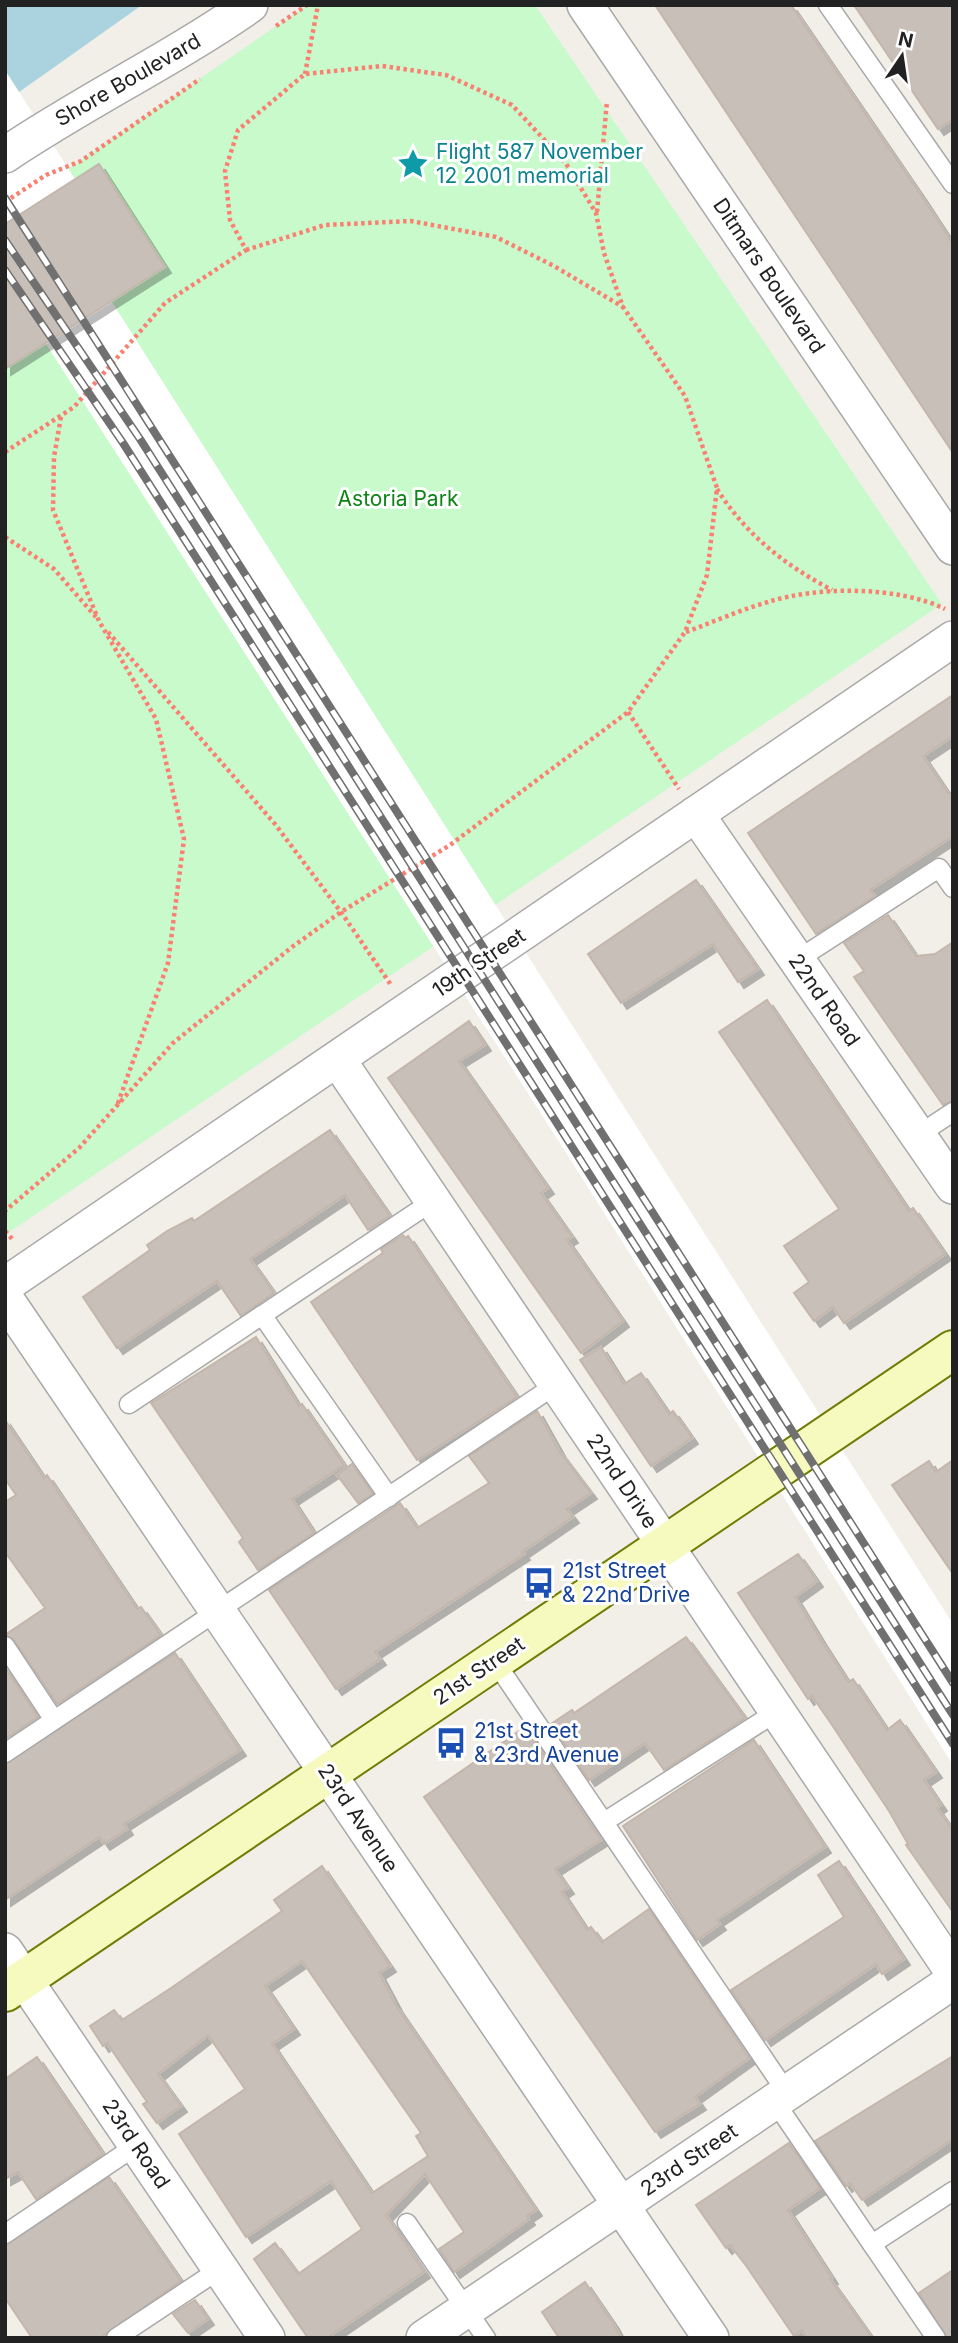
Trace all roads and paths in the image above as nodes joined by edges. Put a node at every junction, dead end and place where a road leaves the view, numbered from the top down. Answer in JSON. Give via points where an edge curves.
{"nodes":[{"id":1,"x":250,"y":5,"type":"edge"},
{"id":2,"x":318,"y":5,"type":"edge"},
{"id":3,"x":585,"y":5,"type":"edge"},
{"id":4,"x":828,"y":5,"type":"edge"},
{"id":5,"x":305,"y":74,"type":"junction"},
{"id":6,"x":202,"y":78,"type":"dead end"},
{"id":7,"x":607,"y":101,"type":"dead end"},
{"id":8,"x":5,"y":155,"type":"edge"},
{"id":9,"x":953,"y":184,"type":"edge"},
{"id":10,"x":5,"y":202,"type":"edge"},
{"id":11,"x":596,"y":213,"type":"junction"},
{"id":12,"x":246,"y":250,"type":"junction"},
{"id":13,"x":623,"y":307,"type":"junction"},
{"id":14,"x":61,"y":417,"type":"junction"},
{"id":15,"x":5,"y":452,"type":"edge"},
{"id":16,"x":717,"y":488,"type":"junction"},
{"id":17,"x":5,"y":537,"type":"edge"},
{"id":18,"x":953,"y":547,"type":"edge"},
{"id":19,"x":834,"y":592,"type":"junction"},
{"id":20,"x":953,"y":614,"type":"edge"},
{"id":21,"x":99,"y":621,"type":"junction"},
{"id":22,"x":685,"y":632,"type":"junction"},
{"id":23,"x":953,"y":639,"type":"edge"},
{"id":24,"x":628,"y":712,"type":"junction"},
{"id":25,"x":687,"y":801,"type":"junction"},
{"id":26,"x":953,"y":888,"type":"edge"},
{"id":27,"x":341,"y":912,"type":"junction"},
{"id":28,"x":797,"y":960,"type":"junction"},
{"id":29,"x":394,"y":989,"type":"dead end"},
{"id":30,"x":338,"y":1060,"type":"junction"},
{"id":31,"x":115,"y":1110,"type":"junction"},
{"id":32,"x":953,"y":1112,"type":"edge"},
{"id":33,"x":918,"y":1135,"type":"junction"},
{"id":34,"x":953,"y":1186,"type":"edge"},
{"id":35,"x":433,"y":1201,"type":"junction"},
{"id":36,"x":5,"y":1211,"type":"edge"},
{"id":37,"x":5,"y":1285,"type":"edge"},
{"id":38,"x":5,"y":1298,"type":"edge"},
{"id":39,"x":262,"y":1315,"type":"junction"},
{"id":40,"x":953,"y":1350,"type":"edge"},
{"id":41,"x":557,"y":1384,"type":"junction"},
{"id":42,"x":129,"y":1404,"type":"dead end"},
{"id":43,"x":389,"y":1497,"type":"junction"},
{"id":44,"x":666,"y":1545,"type":"junction"},
{"id":45,"x":218,"y":1611,"type":"junction"},
{"id":46,"x":5,"y":1646,"type":"edge"},
{"id":47,"x":494,"y":1660,"type":"junction"},
{"id":48,"x":778,"y":1712,"type":"junction"},
{"id":49,"x":54,"y":1720,"type":"junction"},
{"id":50,"x":5,"y":1753,"type":"edge"},
{"id":51,"x":329,"y":1774,"type":"junction"},
{"id":52,"x":604,"y":1822,"type":"junction"},
{"id":53,"x":953,"y":1972,"type":"edge"},
{"id":54,"x":12,"y":1974,"type":"edge"},
{"id":55,"x":953,"y":1982,"type":"edge"},
{"id":56,"x":781,"y":2097,"type":"junction"},
{"id":57,"x":137,"y":2145,"type":"junction"},
{"id":58,"x":953,"y":2191,"type":"edge"},
{"id":59,"x":621,"y":2206,"type":"junction"},
{"id":60,"x":407,"y":2223,"type":"dead end"},
{"id":61,"x":5,"y":2234,"type":"edge"},
{"id":62,"x":872,"y":2244,"type":"junction"},
{"id":63,"x":220,"y":2269,"type":"junction"},
{"id":64,"x":466,"y":2310,"type":"junction"},
{"id":65,"x":116,"y":2338,"type":"edge"},
{"id":66,"x":267,"y":2338,"type":"edge"},
{"id":67,"x":424,"y":2338,"type":"edge"},
{"id":68,"x":486,"y":2338,"type":"edge"},
{"id":69,"x":711,"y":2338,"type":"edge"},
{"id":70,"x":936,"y":2338,"type":"edge"}],
"edges":[{"from":1,"to":8,"type":"street","name":"Shore Boulevard","via":[[197,42],[62,116]]},
{"from":2,"to":5,"type":"path"},
{"from":3,"to":18,"type":"street","name":"Ditmars Boulevard"},
{"from":4,"to":9,"type":"lane"},
{"from":5,"to":11,"type":"path","via":[[382,66],[446,75],[512,105],[565,162]]},
{"from":5,"to":12,"type":"path","via":[[239,130],[235,140],[225,170],[227,195],[230,220]]},
{"from":6,"to":10,"type":"path","via":[[81,161],[46,175]]},
{"from":7,"to":11,"type":"path"},
{"from":11,"to":13,"type":"path"},
{"from":12,"to":13,"type":"path","via":[[325,225],[411,221],[496,237]]},
{"from":12,"to":14,"type":"path","via":[[164,303],[112,366]]},
{"from":13,"to":16,"type":"path","via":[[685,396]]},
{"from":14,"to":15,"type":"path"},
{"from":14,"to":21,"type":"path","via":[[54,457],[53,510]]},
{"from":16,"to":19,"type":"path","via":[[733,514],[764,545]]},
{"from":16,"to":22,"type":"path","via":[[707,575]]},
{"from":17,"to":21,"type":"path","via":[[54,569]]},
{"from":19,"to":20,"type":"path","via":[[894,593]]},
{"from":19,"to":22,"type":"path","via":[[771,601]]},
{"from":21,"to":27,"type":"path","via":[[275,824]]},
{"from":21,"to":31,"type":"path","via":[[156,719],[184,839],[168,963]]},
{"from":22,"to":24,"type":"path"},
{"from":23,"to":25,"type":"street","name":"19th Street"},
{"from":24,"to":25,"type":"path"},
{"from":24,"to":27,"type":"path","via":[[460,838]]},
{"from":25,"to":28,"type":"street","name":"22nd Road"},
{"from":25,"to":30,"type":"street","name":"19th Street"},
{"from":26,"to":28,"type":"lane","via":[[939,869]]},
{"from":27,"to":29,"type":"path"},
{"from":27,"to":31,"type":"path","via":[[173,1044]]},
{"from":28,"to":33,"type":"street","name":"22nd Road"},
{"from":30,"to":35,"type":"street","name":"22nd Drive"},
{"from":30,"to":37,"type":"street","name":"19th Street"},
{"from":31,"to":36,"type":"path","via":[[79,1148]]},
{"from":32,"to":33,"type":"lane"},
{"from":33,"to":34,"type":"street","name":"22nd Road"},
{"from":35,"to":39,"type":"lane"},
{"from":35,"to":41,"type":"street","name":"22nd Drive"},
{"from":38,"to":45,"type":"street","name":"23rd Avenue"},
{"from":39,"to":42,"type":"lane"},
{"from":39,"to":43,"type":"lane"},
{"from":40,"to":44,"type":"street","name":"21st Street"},
{"from":41,"to":43,"type":"lane"},
{"from":41,"to":44,"type":"street","name":"22nd Drive"},
{"from":43,"to":45,"type":"lane"},
{"from":44,"to":47,"type":"street","name":"21st Street"},
{"from":44,"to":48,"type":"street","name":"22nd Drive"},
{"from":45,"to":49,"type":"lane"},
{"from":45,"to":51,"type":"street","name":"23rd Avenue"},
{"from":46,"to":49,"type":"lane"},
{"from":47,"to":51,"type":"street","name":"21st Street"},
{"from":47,"to":52,"type":"lane"},
{"from":48,"to":52,"type":"lane"},
{"from":48,"to":53,"type":"street","name":"22nd Drive"},
{"from":49,"to":50,"type":"lane"},
{"from":51,"to":54,"type":"street","name":"21st Street"},
{"from":51,"to":59,"type":"street","name":"23rd Avenue"},
{"from":52,"to":56,"type":"lane"},
{"from":54,"to":57,"type":"street","name":"23rd Road"},
{"from":55,"to":56,"type":"street","name":"23rd Street"},
{"from":56,"to":59,"type":"street","name":"23rd Street"},
{"from":56,"to":62,"type":"lane"},
{"from":57,"to":61,"type":"lane"},
{"from":57,"to":63,"type":"street","name":"23rd Road"},
{"from":58,"to":62,"type":"lane"},
{"from":59,"to":64,"type":"street","name":"23rd Street"},
{"from":59,"to":69,"type":"street","name":"23rd Avenue"},
{"from":60,"to":64,"type":"lane"},
{"from":62,"to":70,"type":"lane"},
{"from":63,"to":65,"type":"lane"},
{"from":63,"to":66,"type":"street","name":"23rd Road"},
{"from":64,"to":67,"type":"street","name":"23rd Street"},
{"from":64,"to":68,"type":"lane"}]}
